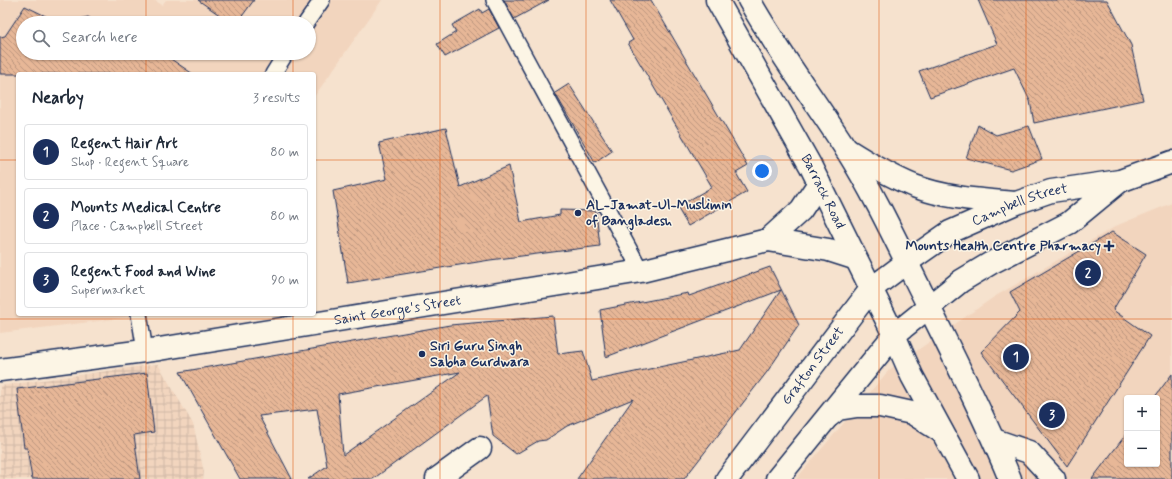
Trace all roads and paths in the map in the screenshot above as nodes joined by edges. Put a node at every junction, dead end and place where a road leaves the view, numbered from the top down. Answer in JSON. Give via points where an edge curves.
{"nodes":[{"id":1,"x":322,"y":0,"type":"edge"},
{"id":2,"x":494,"y":0,"type":"edge"},
{"id":3,"x":717,"y":0,"type":"edge"},
{"id":4,"x":749,"y":0,"type":"edge"},
{"id":5,"x":311,"y":16,"type":"edge"},
{"id":6,"x":281,"y":60,"type":"edge"},
{"id":7,"x":273,"y":72,"type":"edge"},
{"id":8,"x":846,"y":149,"type":"junction"},
{"id":9,"x":1172,"y":162,"type":"edge"},
{"id":10,"x":1120,"y":181,"type":"junction"},
{"id":11,"x":818,"y":183,"type":"junction"},
{"id":12,"x":1016,"y":203,"type":"junction"},
{"id":13,"x":768,"y":240,"type":"junction"},
{"id":14,"x":854,"y":258,"type":"junction"},
{"id":15,"x":907,"y":262,"type":"junction"},
{"id":16,"x":641,"y":271,"type":"junction"},
{"id":17,"x":871,"y":290,"type":"junction"},
{"id":18,"x":929,"y":306,"type":"junction"},
{"id":19,"x":139,"y":316,"type":"edge"},
{"id":20,"x":894,"y":335,"type":"junction"},
{"id":21,"x":144,"y":351,"type":"junction"},
{"id":22,"x":0,"y":370,"type":"edge"},
{"id":23,"x":826,"y":418,"type":"junction"},
{"id":24,"x":942,"y":432,"type":"junction"},
{"id":25,"x":994,"y":440,"type":"junction"},
{"id":26,"x":480,"y":448,"type":"dead end"},
{"id":27,"x":437,"y":479,"type":"edge"},
{"id":28,"x":727,"y":479,"type":"edge"},
{"id":29,"x":777,"y":479,"type":"edge"},
{"id":30,"x":968,"y":479,"type":"edge"},
{"id":31,"x":1010,"y":479,"type":"edge"},
{"id":32,"x":1054,"y":479,"type":"edge"}],
"edges":[{"from":1,"to":5,"type":"lane"},
{"from":2,"to":16,"type":"lane"},
{"from":3,"to":11,"type":"main road","name":"Barrack Road"},
{"from":4,"to":8,"type":"main road","via":[[769,36]]},
{"from":6,"to":7,"type":"lane"},
{"from":8,"to":12,"type":"main road","via":[[929,191]]},
{"from":8,"to":15,"type":"main road"},
{"from":9,"to":10,"type":"main road","name":"Campbell Street"},
{"from":10,"to":12,"type":"main road","name":"Campbell Street","via":[[1050,191]]},
{"from":10,"to":18,"type":"main road","name":"Campbell Street","via":[[1069,223],[991,263],[961,281]]},
{"from":11,"to":13,"type":"main road","name":"Saint George's Street","via":[[801,210]]},
{"from":11,"to":14,"type":"main road","name":"Barrack Road"},
{"from":12,"to":15,"type":"main road","name":"Campbell Street","via":[[950,232]]},
{"from":13,"to":14,"type":"main road","name":"Saint George's Street","via":[[829,250]]},
{"from":13,"to":16,"type":"main road","name":"Saint George's Street"},
{"from":14,"to":17,"type":"main road","name":"Barrack Road"},
{"from":15,"to":17,"type":"main road","name":"Grafton Street"},
{"from":15,"to":18,"type":"main road"},
{"from":16,"to":21,"type":"main road","name":"Saint George's Street"},
{"from":17,"to":20,"type":"main road","name":"Barrack Road"},
{"from":17,"to":28,"type":"main road","name":"Grafton Street"},
{"from":18,"to":20,"type":"main road","name":"Campbell Street"},
{"from":18,"to":25,"type":"main road"},
{"from":19,"to":21,"type":"lane"},
{"from":20,"to":23,"type":"main road"},
{"from":20,"to":24,"type":"main road","name":"Barrack Road"},
{"from":21,"to":22,"type":"main road","name":"Saint George's Street"},
{"from":23,"to":24,"type":"main road","via":[[838,409],[880,406],[912,413]]},
{"from":23,"to":29,"type":"main road"},
{"from":24,"to":30,"type":"main road","name":"Barrack Road"},
{"from":25,"to":31,"type":"main road"},
{"from":25,"to":32,"type":"main road","via":[[1029,452]]},
{"from":26,"to":27,"type":"main road"}]}
